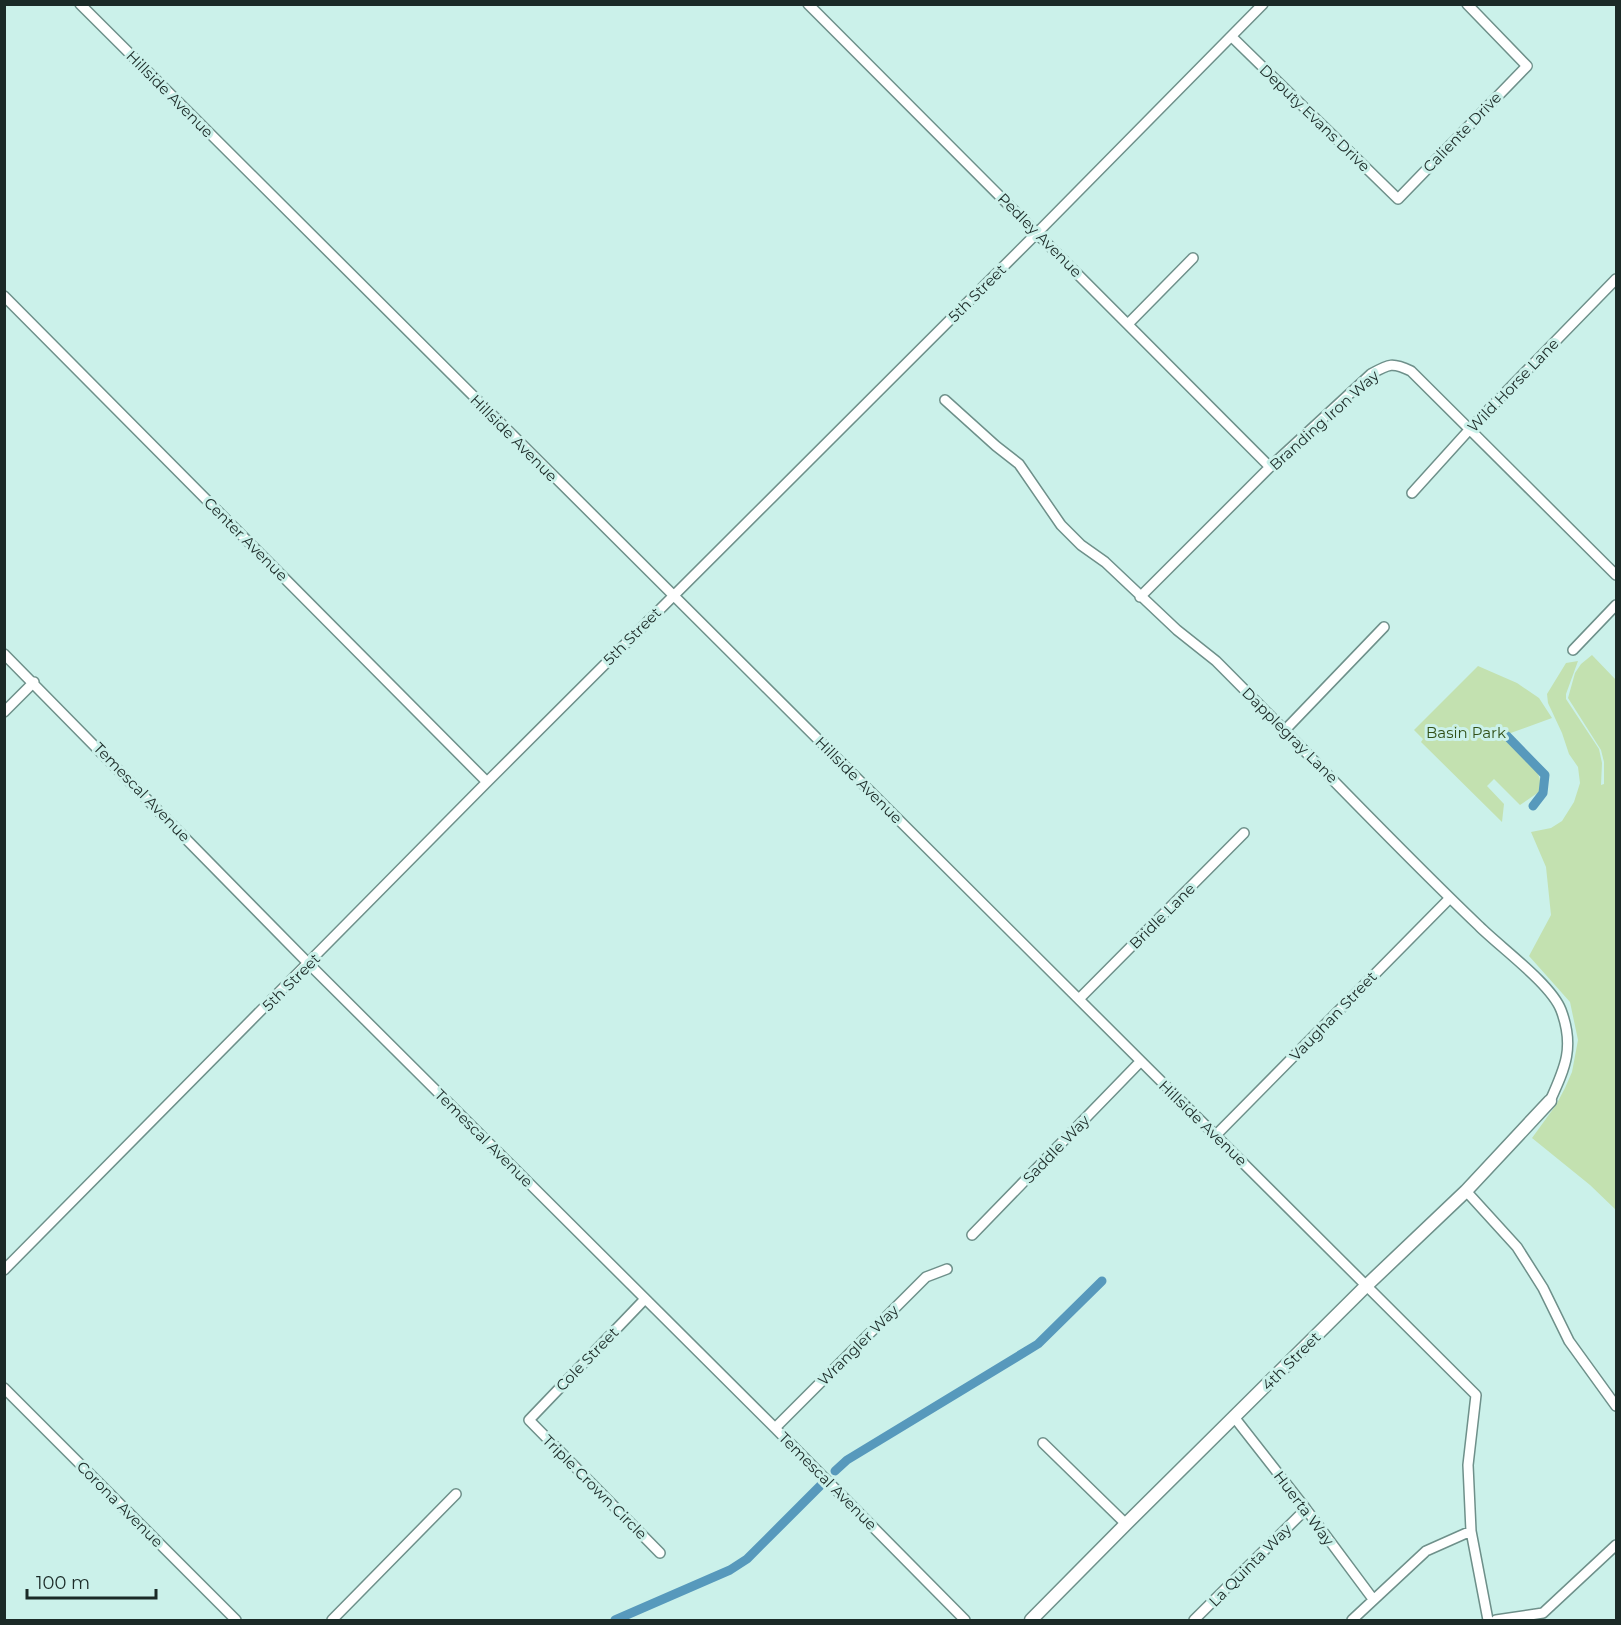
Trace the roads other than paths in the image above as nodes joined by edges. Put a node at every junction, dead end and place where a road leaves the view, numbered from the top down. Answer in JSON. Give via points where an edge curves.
{"nodes":[{"id":1,"x":80,"y":4,"type":"edge"},
{"id":2,"x":808,"y":4,"type":"edge"},
{"id":3,"x":1263,"y":4,"type":"edge"},
{"id":4,"x":1467,"y":4,"type":"edge"},
{"id":5,"x":1232,"y":37,"type":"junction"},
{"id":6,"x":1398,"y":199,"type":"joint"},
{"id":7,"x":1037,"y":233,"type":"junction"},
{"id":8,"x":1193,"y":258,"type":"dead end"},
{"id":9,"x":1617,"y":279,"type":"edge"},
{"id":10,"x":4,"y":296,"type":"edge"},
{"id":11,"x":1128,"y":324,"type":"junction"},
{"id":12,"x":945,"y":400,"type":"dead end"},
{"id":13,"x":1469,"y":430,"type":"junction"},
{"id":14,"x":1270,"y":467,"type":"junction"},
{"id":15,"x":1413,"y":493,"type":"dead end"},
{"id":16,"x":1617,"y":575,"type":"edge"},
{"id":17,"x":672,"y":596,"type":"junction"},
{"id":18,"x":1140,"y":597,"type":"junction"},
{"id":19,"x":1617,"y":605,"type":"edge"},
{"id":20,"x":1384,"y":627,"type":"dead end"},
{"id":21,"x":1573,"y":650,"type":"dead end"},
{"id":22,"x":4,"y":654,"type":"edge"},
{"id":23,"x":34,"y":682,"type":"junction"},
{"id":24,"x":4,"y":712,"type":"edge"},
{"id":25,"x":1285,"y":730,"type":"junction"},
{"id":26,"x":487,"y":782,"type":"junction"},
{"id":27,"x":1244,"y":833,"type":"dead end"},
{"id":28,"x":1450,"y":898,"type":"junction"},
{"id":29,"x":309,"y":964,"type":"junction"},
{"id":30,"x":1079,"y":999,"type":"junction"},
{"id":31,"x":1140,"y":1062,"type":"junction"},
{"id":32,"x":1550,"y":1101,"type":"joint"},
{"id":33,"x":1216,"y":1135,"type":"junction"},
{"id":34,"x":1466,"y":1191,"type":"junction"},
{"id":35,"x":972,"y":1235,"type":"dead end"},
{"id":36,"x":947,"y":1269,"type":"dead end"},
{"id":37,"x":4,"y":1270,"type":"edge"},
{"id":38,"x":1365,"y":1287,"type":"junction"},
{"id":39,"x":645,"y":1299,"type":"junction"},
{"id":40,"x":4,"y":1388,"type":"edge"},
{"id":41,"x":1617,"y":1406,"type":"edge"},
{"id":42,"x":1234,"y":1417,"type":"junction"},
{"id":43,"x":529,"y":1420,"type":"joint"},
{"id":44,"x":775,"y":1428,"type":"junction"},
{"id":45,"x":1043,"y":1443,"type":"dead end"},
{"id":46,"x":456,"y":1494,"type":"dead end"},
{"id":47,"x":1306,"y":1509,"type":"junction"},
{"id":48,"x":1126,"y":1524,"type":"junction"},
{"id":49,"x":1470,"y":1531,"type":"junction"},
{"id":50,"x":1617,"y":1545,"type":"edge"},
{"id":51,"x":660,"y":1553,"type":"dead end"},
{"id":52,"x":1373,"y":1599,"type":"junction"},
{"id":53,"x":236,"y":1620,"type":"edge"},
{"id":54,"x":332,"y":1620,"type":"edge"},
{"id":55,"x":965,"y":1620,"type":"edge"},
{"id":56,"x":1031,"y":1620,"type":"edge"},
{"id":57,"x":1194,"y":1620,"type":"edge"},
{"id":58,"x":1352,"y":1620,"type":"edge"},
{"id":59,"x":1488,"y":1620,"type":"edge"},
{"id":60,"x":1496,"y":1620,"type":"edge"}],
"edges":[{"from":1,"to":17,"type":"street","name":"Hillside Avenue"},
{"from":2,"to":7,"type":"street","name":"Pedley Avenue"},
{"from":3,"to":5,"type":"street","name":"5th Street"},
{"from":4,"to":6,"type":"street","name":"Caliente Drive","via":[[1527,66]]},
{"from":5,"to":6,"type":"street","name":"Deputy Evans Drive"},
{"from":5,"to":7,"type":"street","name":"5th Street"},
{"from":7,"to":11,"type":"street","name":"Pedley Avenue"},
{"from":7,"to":17,"type":"street","name":"5th Street"},
{"from":8,"to":11,"type":"street"},
{"from":9,"to":13,"type":"street","name":"Wild Horse Lane"},
{"from":10,"to":26,"type":"street","name":"Center Avenue"},
{"from":11,"to":14,"type":"street","name":"Pedley Avenue"},
{"from":12,"to":18,"type":"street","name":"Dapplegray Lane","via":[[1019,464],[1061,525]]},
{"from":13,"to":14,"type":"street","name":"Branding Iron Way","via":[[1411,371],[1388,364],[1371,374]]},
{"from":13,"to":15,"type":"street","name":"Wild Horse Lane"},
{"from":13,"to":16,"type":"street","name":"Branding Iron Way"},
{"from":14,"to":18,"type":"street","name":"Branding Iron Way"},
{"from":17,"to":26,"type":"street","name":"5th Street"},
{"from":17,"to":30,"type":"street","name":"Hillside Avenue"},
{"from":18,"to":25,"type":"street","name":"Dapplegray Lane","via":[[1216,661]]},
{"from":19,"to":21,"type":"street"},
{"from":20,"to":25,"type":"street"},
{"from":22,"to":23,"type":"street","name":"Temescal Avenue"},
{"from":23,"to":24,"type":"street"},
{"from":23,"to":29,"type":"street","name":"Temescal Avenue"},
{"from":25,"to":28,"type":"street","name":"Dapplegray Lane"},
{"from":26,"to":29,"type":"street","name":"5th Street"},
{"from":27,"to":30,"type":"street","name":"Bridle Lane"},
{"from":28,"to":32,"type":"street","name":"Dapplegray Lane","via":[[1541,982],[1560,1008],[1568,1038],[1566,1067]]},
{"from":28,"to":33,"type":"street","name":"Vaughan Street"},
{"from":29,"to":37,"type":"street","name":"5th Street"},
{"from":29,"to":39,"type":"street","name":"Temescal Avenue"},
{"from":30,"to":31,"type":"street","name":"Hillside Avenue"},
{"from":31,"to":33,"type":"street","name":"Hillside Avenue"},
{"from":31,"to":35,"type":"street","name":"Saddle Way"},
{"from":32,"to":34,"type":"street","name":"4th Street"},
{"from":33,"to":38,"type":"street","name":"Hillside Avenue"},
{"from":34,"to":38,"type":"street","name":"4th Street"},
{"from":34,"to":41,"type":"street","via":[[1517,1247],[1543,1287],[1569,1341]]},
{"from":36,"to":44,"type":"street","name":"Wrangler Way","via":[[926,1277]]},
{"from":38,"to":42,"type":"street","name":"4th Street"},
{"from":38,"to":49,"type":"street","name":"Hillside Avenue","via":[[1476,1395],[1468,1465]]},
{"from":39,"to":43,"type":"street","name":"Cole Street"},
{"from":39,"to":44,"type":"street","name":"Temescal Avenue"},
{"from":40,"to":53,"type":"street","name":"Corona Avenue"},
{"from":42,"to":47,"type":"street","name":"Huerta Way"},
{"from":42,"to":48,"type":"street","name":"4th Street"},
{"from":43,"to":51,"type":"street","name":"Triple Crown Circle"},
{"from":44,"to":55,"type":"street","name":"Temescal Avenue"},
{"from":45,"to":48,"type":"street"},
{"from":46,"to":54,"type":"street"},
{"from":47,"to":52,"type":"street","name":"Huerta Way"},
{"from":47,"to":57,"type":"street","name":"La Quinta Way"},
{"from":48,"to":56,"type":"street","name":"4th Street"},
{"from":49,"to":52,"type":"street","via":[[1426,1551]]},
{"from":49,"to":59,"type":"street","name":"Hillside Avenue"},
{"from":50,"to":60,"type":"street","via":[[1543,1613]]},
{"from":52,"to":58,"type":"street"}]}
